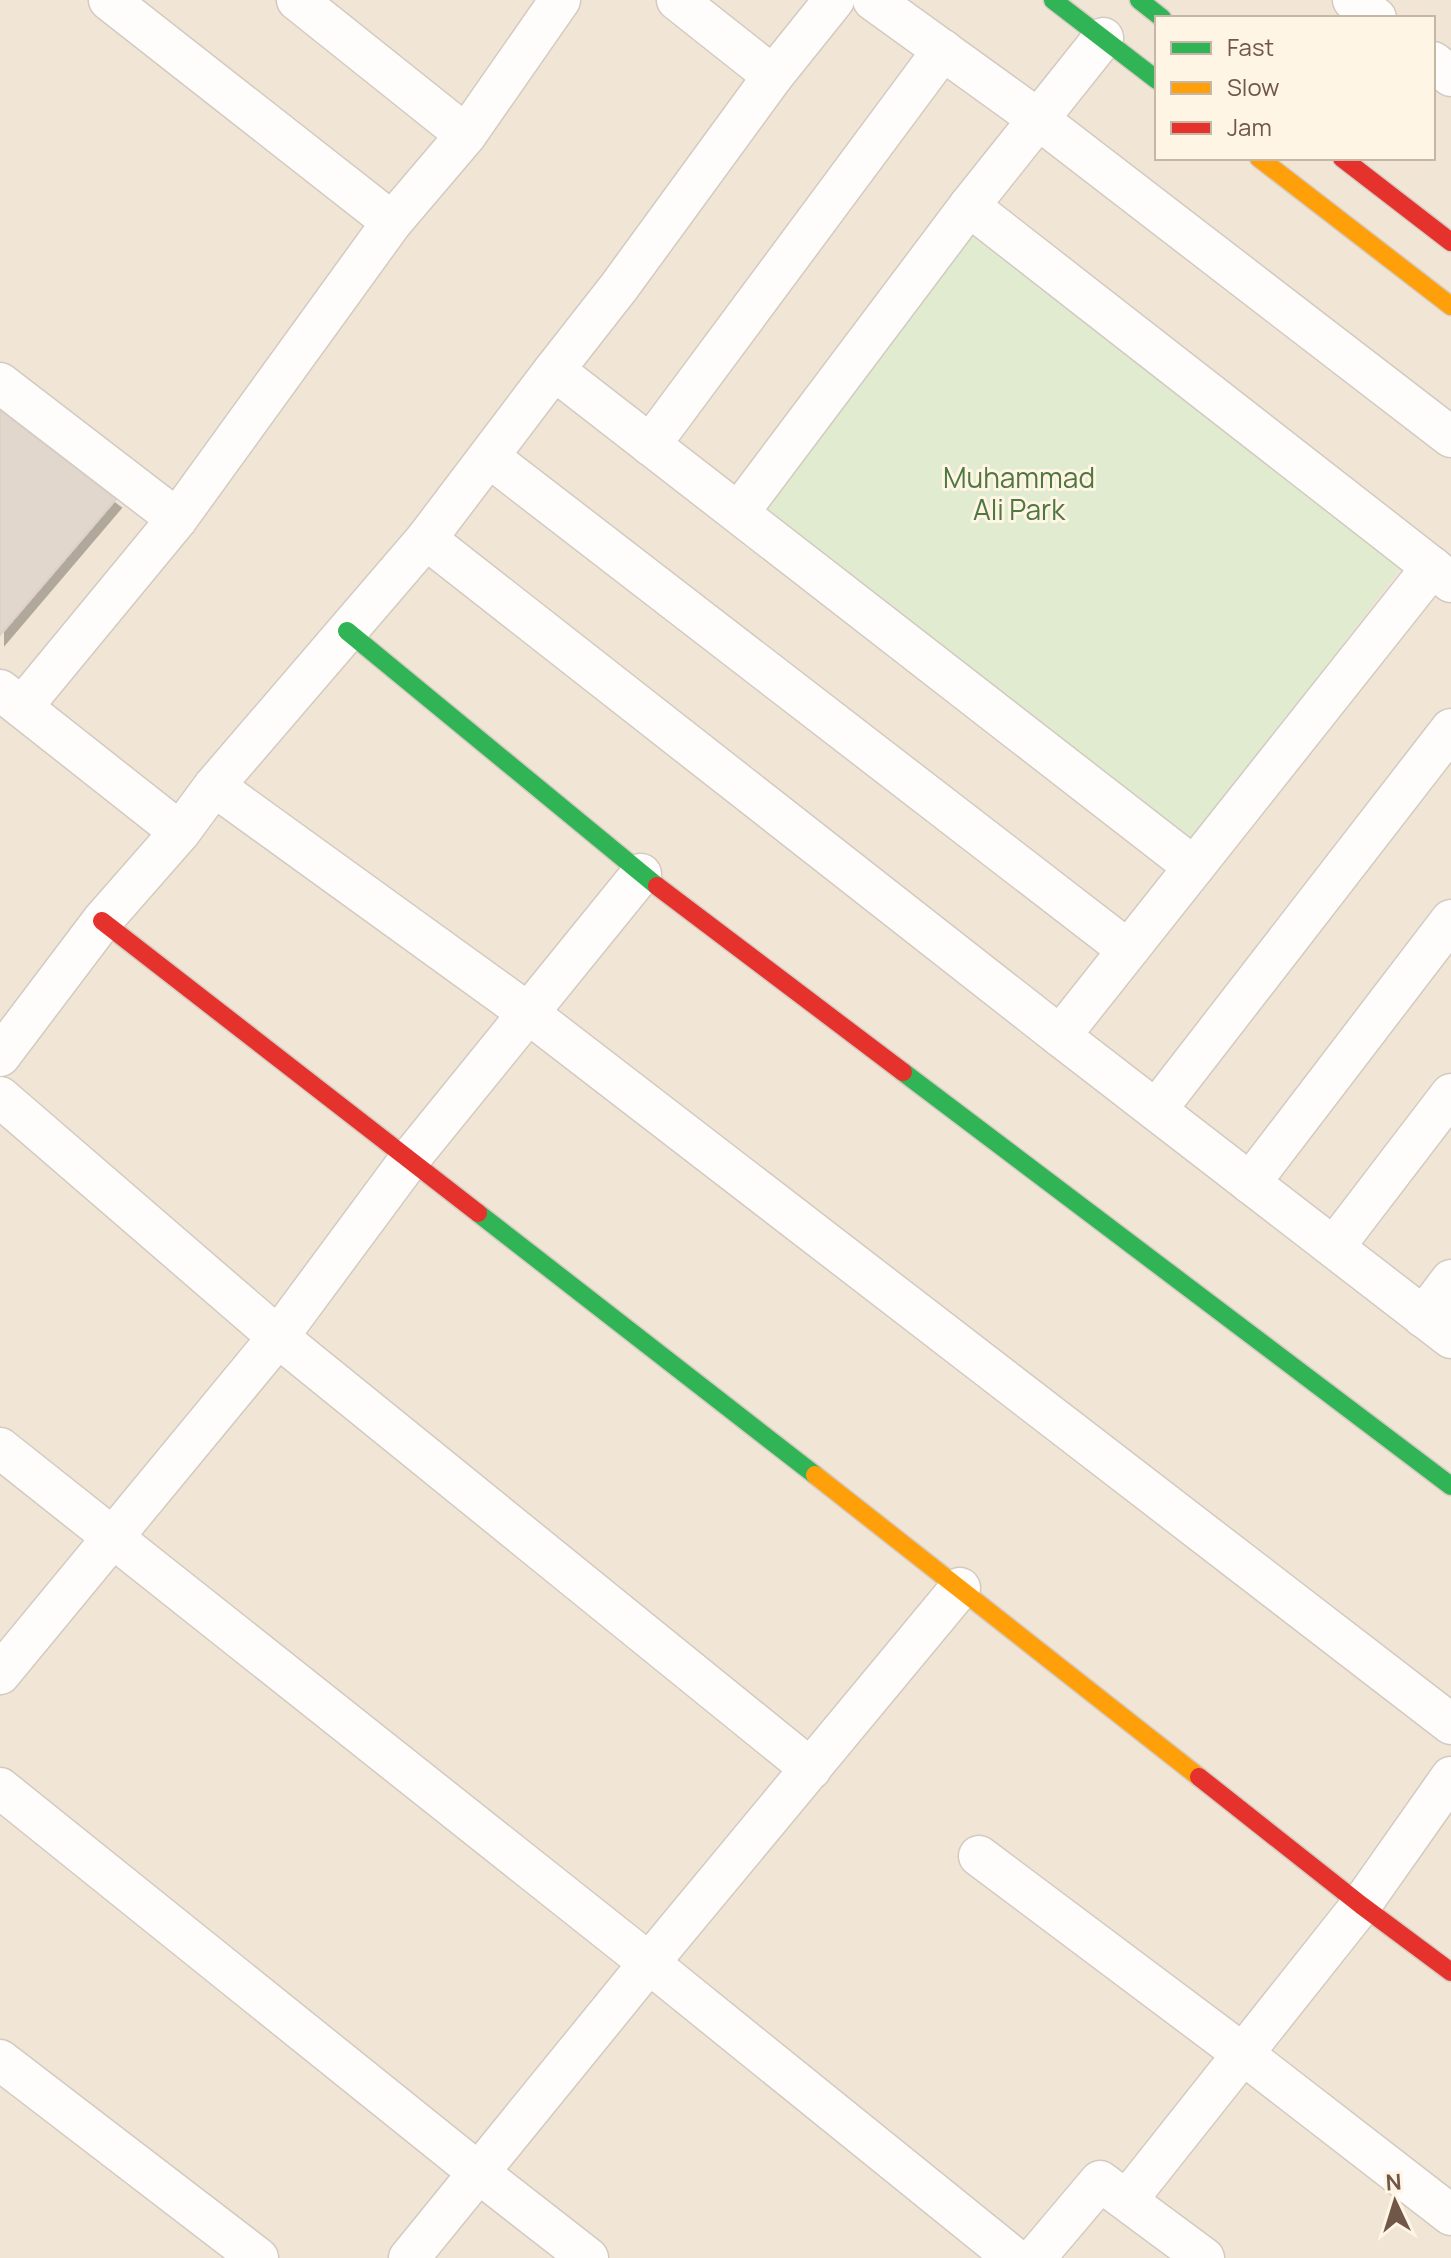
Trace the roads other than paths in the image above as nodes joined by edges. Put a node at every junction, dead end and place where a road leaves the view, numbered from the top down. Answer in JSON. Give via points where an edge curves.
{"nodes":[{"id":1,"x":109,"y":0,"type":"edge"},
{"id":2,"x":297,"y":0,"type":"edge"},
{"id":3,"x":560,"y":0,"type":"edge"},
{"id":4,"x":677,"y":0,"type":"edge"},
{"id":5,"x":834,"y":0,"type":"edge"},
{"id":6,"x":873,"y":0,"type":"edge"},
{"id":7,"x":1053,"y":0,"type":"edge"},
{"id":8,"x":1139,"y":0,"type":"edge"},
{"id":9,"x":1353,"y":0,"type":"edge"},
{"id":10,"x":1159,"y":16,"type":"edge"},
{"id":11,"x":1373,"y":16,"type":"edge"},
{"id":12,"x":1103,"y":38,"type":"junction"},
{"id":13,"x":943,"y":50,"type":"junction"},
{"id":14,"x":1435,"y":64,"type":"edge"},
{"id":15,"x":773,"y":76,"type":"junction"},
{"id":16,"x":1451,"y":76,"type":"edge"},
{"id":17,"x":1155,"y":78,"type":"edge"},
{"id":18,"x":1038,"y":119,"type":"junction"},
{"id":19,"x":466,"y":135,"type":"junction"},
{"id":20,"x":1262,"y":160,"type":"edge"},
{"id":21,"x":1345,"y":160,"type":"edge"},
{"id":22,"x":969,"y":206,"type":"junction"},
{"id":23,"x":392,"y":222,"type":"junction"},
{"id":24,"x":1451,"y":242,"type":"edge"},
{"id":25,"x":1451,"y":306,"type":"edge"},
{"id":26,"x":554,"y":370,"type":"junction"},
{"id":27,"x":0,"y":383,"type":"edge"},
{"id":28,"x":1451,"y":437,"type":"edge"},
{"id":29,"x":650,"y":445,"type":"junction"},
{"id":30,"x":489,"y":457,"type":"junction"},
{"id":31,"x":739,"y":512,"type":"junction"},
{"id":32,"x":177,"y":519,"type":"junction"},
{"id":33,"x":426,"y":539,"type":"junction"},
{"id":34,"x":1442,"y":574,"type":"edge"},
{"id":35,"x":347,"y":631,"type":"junction"},
{"id":36,"x":11,"y":699,"type":"edge"},
{"id":37,"x":1451,"y":729,"type":"edge"},
{"id":38,"x":214,"y":786,"type":"junction"},
{"id":39,"x":180,"y":832,"type":"junction"},
{"id":40,"x":1194,"y":867,"type":"junction"},
{"id":41,"x":641,"y":874,"type":"junction"},
{"id":42,"x":1451,"y":920,"type":"edge"},
{"id":43,"x":102,"y":921,"type":"junction"},
{"id":44,"x":1128,"y":950,"type":"junction"},
{"id":45,"x":528,"y":1013,"type":"junction"},
{"id":46,"x":1060,"y":1036,"type":"junction"},
{"id":47,"x":0,"y":1056,"type":"edge"},
{"id":48,"x":1451,"y":1094,"type":"edge"},
{"id":49,"x":0,"y":1097,"type":"edge"},
{"id":50,"x":1156,"y":1110,"type":"junction"},
{"id":51,"x":409,"y":1160,"type":"junction"},
{"id":52,"x":1250,"y":1183,"type":"junction"},
{"id":53,"x":1334,"y":1247,"type":"junction"},
{"id":54,"x":1451,"y":1280,"type":"edge"},
{"id":55,"x":1437,"y":1327,"type":"edge"},
{"id":56,"x":278,"y":1337,"type":"junction"},
{"id":57,"x":0,"y":1448,"type":"edge"},
{"id":58,"x":1451,"y":1486,"type":"edge"},
{"id":59,"x":112,"y":1537,"type":"junction"},
{"id":60,"x":960,"y":1588,"type":"junction"},
{"id":61,"x":0,"y":1674,"type":"edge"},
{"id":62,"x":1451,"y":1724,"type":"edge"},
{"id":63,"x":811,"y":1769,"type":"junction"},
{"id":64,"x":1451,"y":1777,"type":"edge"},
{"id":65,"x":0,"y":1788,"type":"edge"},
{"id":66,"x":979,"y":1856,"type":"dead end"},
{"id":67,"x":1361,"y":1905,"type":"junction"},
{"id":68,"x":649,"y":1963,"type":"junction"},
{"id":69,"x":1451,"y":1972,"type":"edge"},
{"id":70,"x":1243,"y":2054,"type":"junction"},
{"id":71,"x":0,"y":2060,"type":"edge"},
{"id":72,"x":479,"y":2173,"type":"junction"},
{"id":73,"x":1127,"y":2200,"type":"junction"},
{"id":74,"x":1451,"y":2215,"type":"edge"},
{"id":75,"x":258,"y":2258,"type":"edge"},
{"id":76,"x":409,"y":2258,"type":"edge"},
{"id":77,"x":588,"y":2258,"type":"edge"},
{"id":78,"x":1014,"y":2258,"type":"edge"},
{"id":79,"x":1035,"y":2258,"type":"edge"},
{"id":80,"x":1204,"y":2258,"type":"edge"}],
"edges":[{"from":1,"to":23,"type":"street"},
{"from":2,"to":19,"type":"street"},
{"from":3,"to":19,"type":"street"},
{"from":4,"to":15,"type":"street"},
{"from":5,"to":15,"type":"street"},
{"from":6,"to":13,"type":"street"},
{"from":7,"to":12,"type":"street"},
{"from":8,"to":10,"type":"street"},
{"from":9,"to":11,"type":"street"},
{"from":12,"to":17,"type":"street"},
{"from":12,"to":18,"type":"street"},
{"from":13,"to":18,"type":"street"},
{"from":13,"to":29,"type":"street"},
{"from":14,"to":16,"type":"street"},
{"from":15,"to":26,"type":"street"},
{"from":18,"to":22,"type":"street"},
{"from":18,"to":28,"type":"street"},
{"from":19,"to":23,"type":"street"},
{"from":20,"to":25,"type":"street"},
{"from":21,"to":24,"type":"street"},
{"from":22,"to":31,"type":"street"},
{"from":22,"to":34,"type":"street"},
{"from":23,"to":32,"type":"street"},
{"from":26,"to":29,"type":"street"},
{"from":26,"to":30,"type":"street"},
{"from":27,"to":32,"type":"street"},
{"from":29,"to":31,"type":"street"},
{"from":30,"to":33,"type":"street"},
{"from":30,"to":44,"type":"street"},
{"from":31,"to":40,"type":"street"},
{"from":32,"to":36,"type":"street"},
{"from":33,"to":35,"type":"street"},
{"from":33,"to":46,"type":"street"},
{"from":34,"to":40,"type":"street"},
{"from":35,"to":38,"type":"street"},
{"from":35,"to":41,"type":"street"},
{"from":36,"to":39,"type":"street"},
{"from":37,"to":50,"type":"street"},
{"from":38,"to":39,"type":"street"},
{"from":38,"to":45,"type":"street"},
{"from":39,"to":43,"type":"street"},
{"from":40,"to":44,"type":"street"},
{"from":41,"to":45,"type":"street"},
{"from":41,"to":58,"type":"street"},
{"from":42,"to":52,"type":"street"},
{"from":43,"to":47,"type":"street"},
{"from":43,"to":51,"type":"street"},
{"from":44,"to":46,"type":"street"},
{"from":45,"to":51,"type":"street"},
{"from":45,"to":62,"type":"street"},
{"from":46,"to":50,"type":"street"},
{"from":48,"to":53,"type":"street"},
{"from":49,"to":56,"type":"street"},
{"from":50,"to":52,"type":"street"},
{"from":51,"to":56,"type":"street"},
{"from":51,"to":60,"type":"street"},
{"from":52,"to":53,"type":"street"},
{"from":53,"to":55,"type":"street"},
{"from":54,"to":55,"type":"street"},
{"from":56,"to":59,"type":"street"},
{"from":56,"to":63,"type":"street"},
{"from":57,"to":59,"type":"street"},
{"from":59,"to":61,"type":"street"},
{"from":59,"to":68,"type":"street"},
{"from":60,"to":63,"type":"street"},
{"from":60,"to":67,"type":"street"},
{"from":63,"to":68,"type":"street"},
{"from":64,"to":67,"type":"street"},
{"from":65,"to":72,"type":"street"},
{"from":66,"to":70,"type":"street"},
{"from":67,"to":69,"type":"street"},
{"from":67,"to":70,"type":"street"},
{"from":68,"to":72,"type":"street"},
{"from":68,"to":78,"type":"street"},
{"from":70,"to":73,"type":"street"},
{"from":70,"to":74,"type":"street"},
{"from":71,"to":75,"type":"street"},
{"from":72,"to":76,"type":"street"},
{"from":72,"to":77,"type":"street"},
{"from":73,"to":79,"type":"street","via":[[1100,2181]]},
{"from":73,"to":80,"type":"street"}]}
